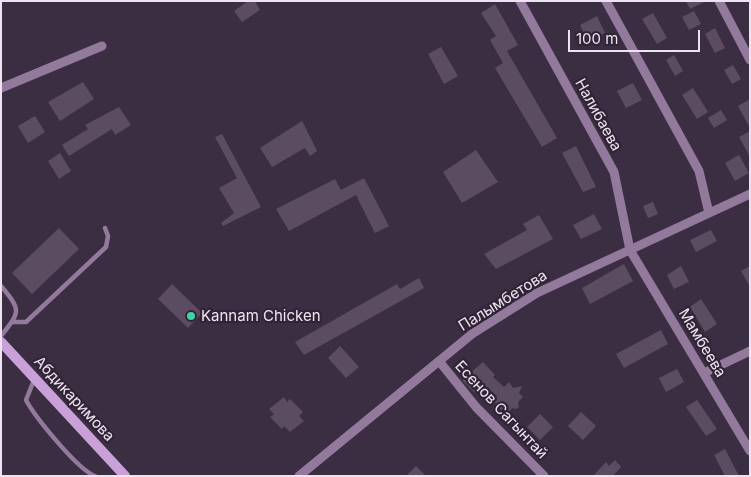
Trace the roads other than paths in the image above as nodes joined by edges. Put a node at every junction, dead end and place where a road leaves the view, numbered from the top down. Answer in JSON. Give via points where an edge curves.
{"nodes":[{"id":1,"x":520,"y":1,"type":"edge"},
{"id":2,"x":606,"y":1,"type":"edge"},
{"id":3,"x":719,"y":1,"type":"edge"},
{"id":4,"x":102,"y":46,"type":"dead end"},
{"id":5,"x":750,"y":60,"type":"edge"},
{"id":6,"x":1,"y":88,"type":"edge"},
{"id":7,"x":750,"y":194,"type":"edge"},
{"id":8,"x":708,"y":213,"type":"junction"},
{"id":9,"x":105,"y":228,"type":"dead end"},
{"id":10,"x":630,"y":250,"type":"junction"},
{"id":11,"x":1,"y":286,"type":"edge"},
{"id":12,"x":12,"y":322,"type":"junction"},
{"id":13,"x":1,"y":336,"type":"edge"},
{"id":14,"x":1,"y":343,"type":"edge"},
{"id":15,"x":750,"y":351,"type":"edge"},
{"id":16,"x":439,"y":361,"type":"junction"},
{"id":17,"x":704,"y":373,"type":"junction"},
{"id":18,"x":35,"y":379,"type":"junction"},
{"id":19,"x":750,"y":451,"type":"edge"},
{"id":20,"x":95,"y":476,"type":"edge"},
{"id":21,"x":125,"y":476,"type":"edge"},
{"id":22,"x":299,"y":476,"type":"edge"},
{"id":23,"x":544,"y":476,"type":"edge"}],
"edges":[{"from":1,"to":10,"type":"street","name":"Налибаева","via":[[614,172]]},
{"from":2,"to":8,"type":"street","via":[[700,171]]},
{"from":3,"to":5,"type":"street"},
{"from":4,"to":6,"type":"street"},
{"from":7,"to":8,"type":"street","name":"Палымбетова"},
{"from":8,"to":10,"type":"street","name":"Палымбетова"},
{"from":9,"to":12,"type":"lane","via":[[108,236],[106,248],[26,322]]},
{"from":10,"to":16,"type":"street","name":"Палымбетова","via":[[537,293],[472,334]]},
{"from":10,"to":17,"type":"street","name":"Мамбеева"},
{"from":11,"to":12,"type":"lane","via":[[17,305]]},
{"from":12,"to":13,"type":"lane"},
{"from":14,"to":18,"type":"main road","name":"Абдикаримова"},
{"from":15,"to":17,"type":"street"},
{"from":16,"to":22,"type":"street","name":"Палымбетова"},
{"from":16,"to":23,"type":"street","name":"Есенов Сагынтай","via":[[476,407]]},
{"from":17,"to":19,"type":"street","name":"Мамбеева"},
{"from":18,"to":20,"type":"lane","via":[[26,400],[34,414],[82,468]]},
{"from":18,"to":21,"type":"main road","name":"Абдикаримова"}]}
